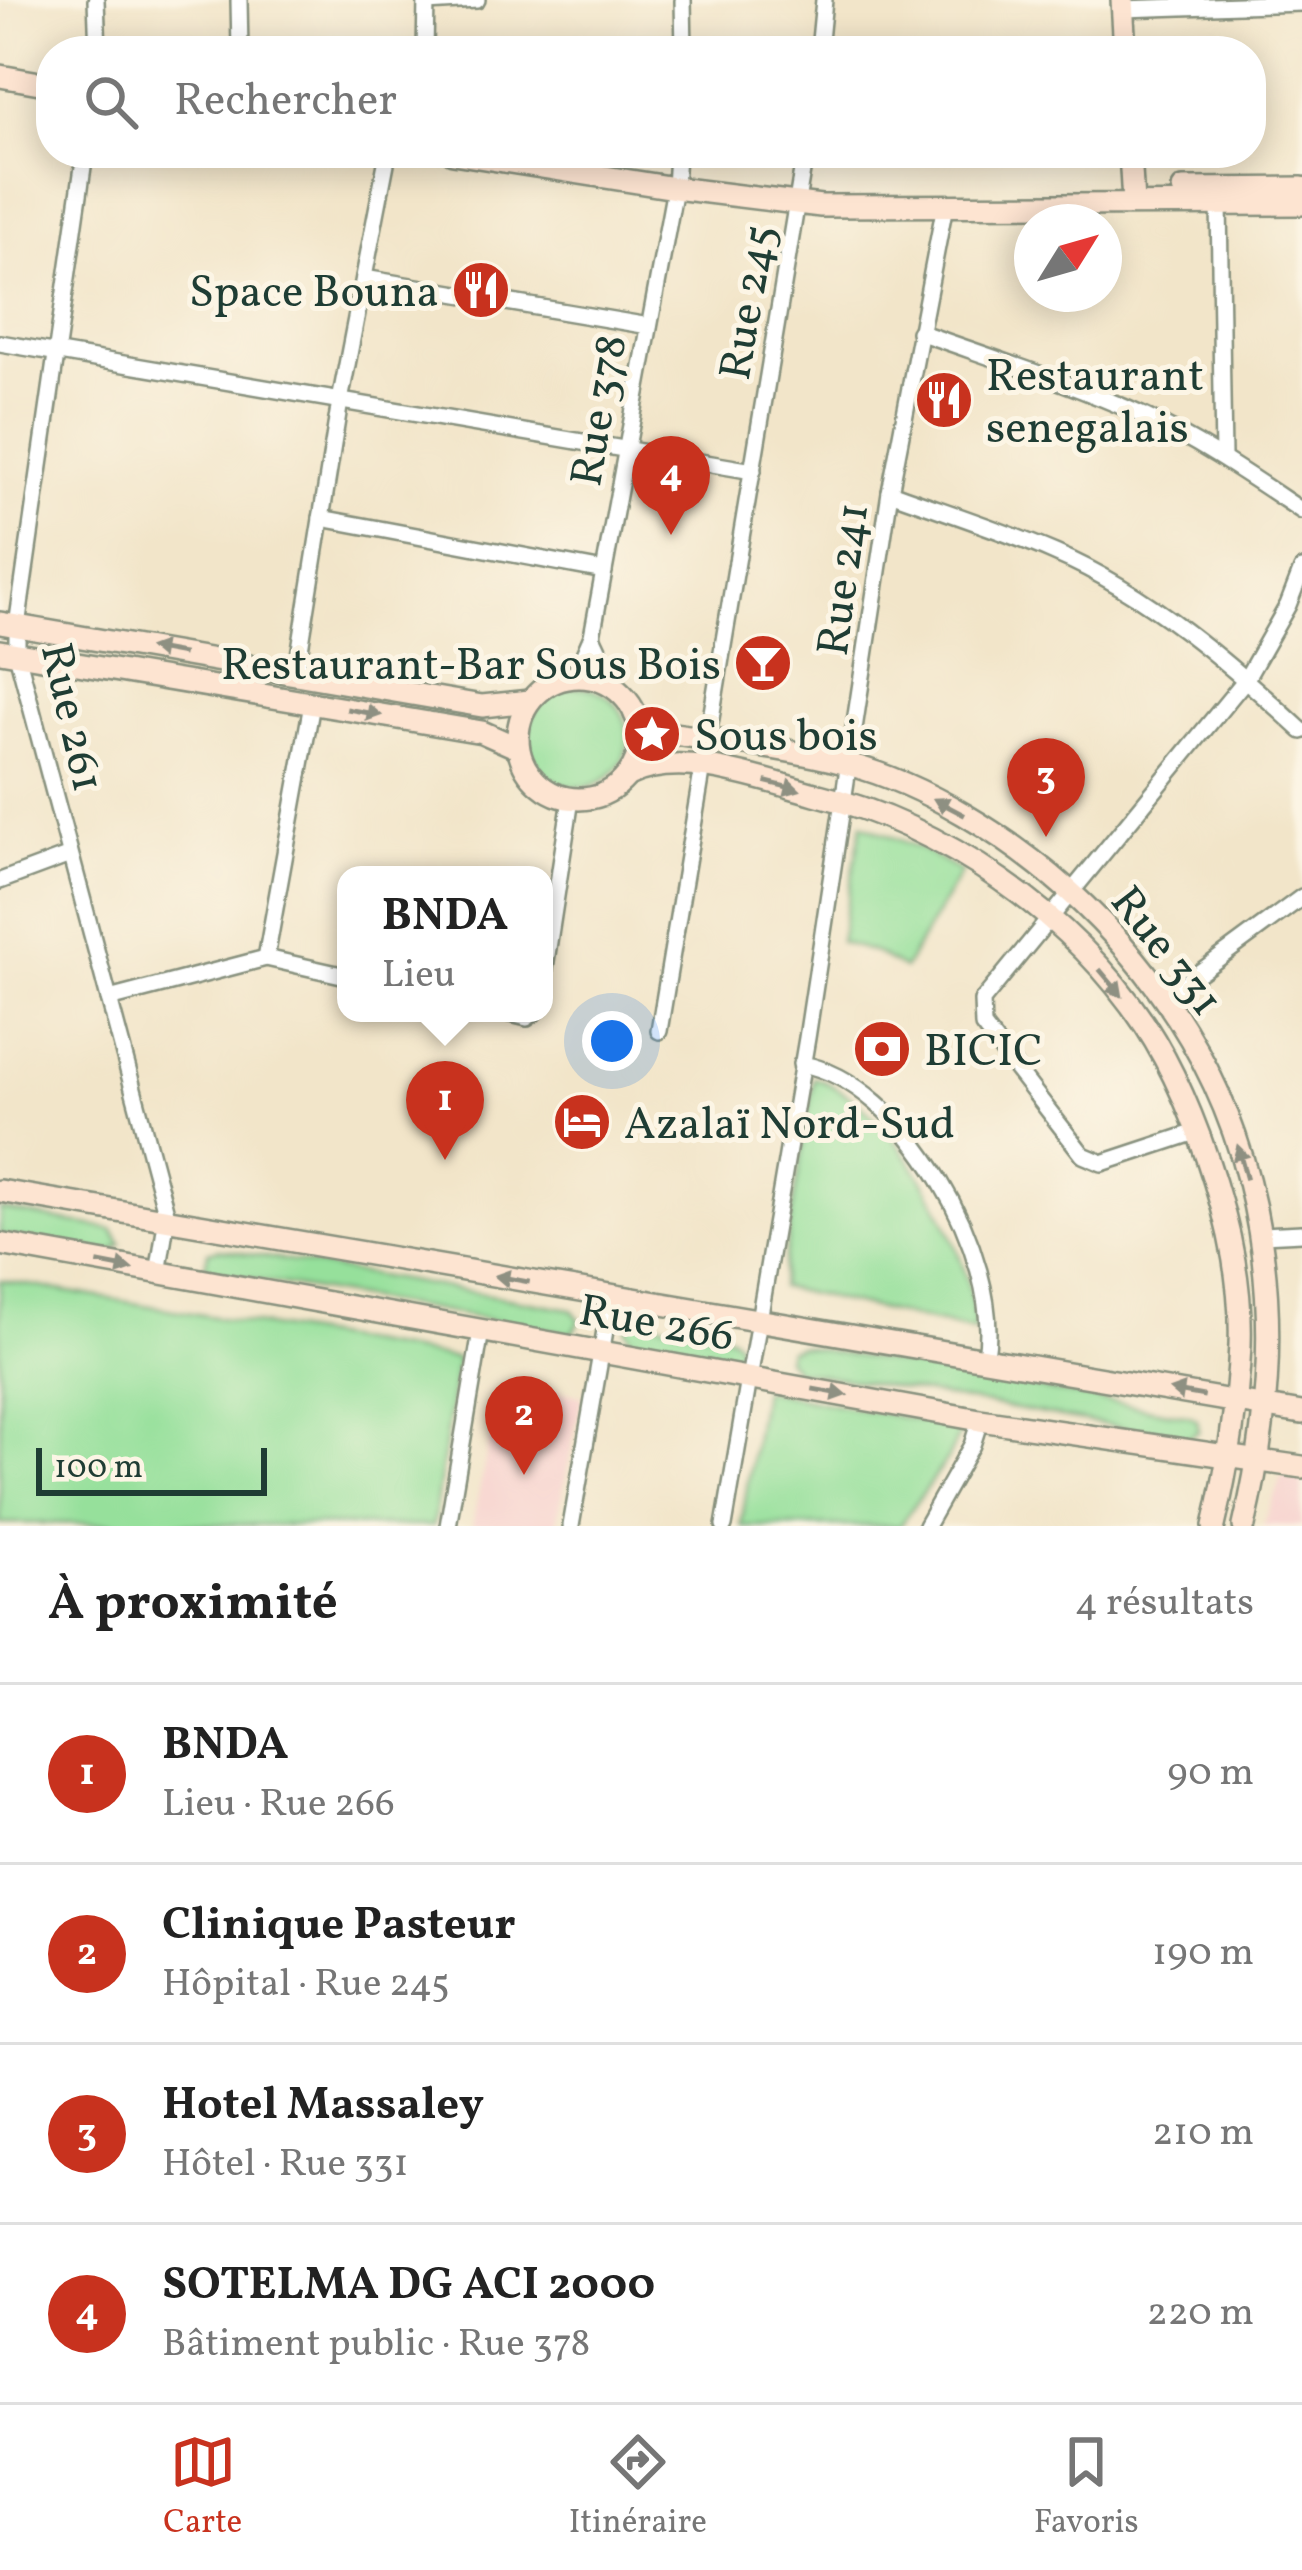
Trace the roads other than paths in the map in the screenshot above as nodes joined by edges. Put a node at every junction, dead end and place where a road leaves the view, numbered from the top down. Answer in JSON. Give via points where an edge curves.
{"nodes":[{"id":1,"x":96,"y":0,"type":"edge"},
{"id":2,"x":239,"y":0,"type":"edge"},
{"id":3,"x":478,"y":0,"type":"edge"},
{"id":4,"x":682,"y":0,"type":"edge"},
{"id":5,"x":824,"y":0,"type":"edge"},
{"id":6,"x":426,"y":2,"type":"edge"},
{"id":7,"x":1259,"y":2,"type":"edge"},
{"id":8,"x":1302,"y":3,"type":"edge"},
{"id":9,"x":1123,"y":4,"type":"edge"},
{"id":10,"x":97,"y":36,"type":"edge"},
{"id":11,"x":240,"y":36,"type":"edge"},
{"id":12,"x":425,"y":36,"type":"edge"},
{"id":13,"x":683,"y":36,"type":"edge"},
{"id":14,"x":820,"y":36,"type":"edge"},
{"id":15,"x":1124,"y":36,"type":"edge"},
{"id":16,"x":0,"y":63,"type":"edge"},
{"id":17,"x":36,"y":69,"type":"edge"},
{"id":18,"x":0,"y":76,"type":"edge"},
{"id":19,"x":36,"y":82,"type":"edge"},
{"id":20,"x":83,"y":168,"type":"edge"},
{"id":21,"x":385,"y":168,"type":"edge"},
{"id":22,"x":629,"y":168,"type":"edge"},
{"id":23,"x":803,"y":168,"type":"edge"},
{"id":24,"x":1131,"y":168,"type":"edge"},
{"id":25,"x":676,"y":172,"type":"edge"},
{"id":26,"x":1302,"y":188,"type":"edge"},
{"id":27,"x":800,"y":196,"type":"junction"},
{"id":28,"x":1132,"y":196,"type":"junction"},
{"id":29,"x":1219,"y":203,"type":"junction"},
{"id":30,"x":1302,"y":204,"type":"edge"},
{"id":31,"x":946,"y":205,"type":"junction"},
{"id":32,"x":364,"y":278,"type":"junction"},
{"id":33,"x":649,"y":326,"type":"junction"},
{"id":34,"x":919,"y":332,"type":"junction"},
{"id":35,"x":0,"y":343,"type":"edge"},
{"id":36,"x":56,"y":352,"type":"junction"},
{"id":37,"x":340,"y":400,"type":"junction"},
{"id":38,"x":626,"y":449,"type":"junction"},
{"id":39,"x":1223,"y":458,"type":"junction"},
{"id":40,"x":753,"y":471,"type":"junction"},
{"id":41,"x":890,"y":492,"type":"junction"},
{"id":42,"x":1302,"y":511,"type":"edge"},
{"id":43,"x":321,"y":518,"type":"junction"},
{"id":44,"x":1302,"y":569,"type":"edge"},
{"id":45,"x":604,"y":571,"type":"junction"},
{"id":46,"x":8,"y":624,"type":"edge"},
{"id":47,"x":592,"y":635,"type":"junction"},
{"id":48,"x":8,"y":653,"type":"edge"},
{"id":49,"x":296,"y":674,"type":"junction"},
{"id":50,"x":574,"y":677,"type":"junction"},
{"id":51,"x":1246,"y":679,"type":"junction"},
{"id":52,"x":618,"y":692,"type":"junction"},
{"id":53,"x":530,"y":700,"type":"junction"},
{"id":54,"x":312,"y":704,"type":"junction"},
{"id":55,"x":635,"y":714,"type":"junction"},
{"id":56,"x":1302,"y":731,"type":"edge"},
{"id":57,"x":707,"y":739,"type":"junction"},
{"id":58,"x":518,"y":748,"type":"junction"},
{"id":59,"x":850,"y":764,"type":"junction"},
{"id":60,"x":703,"y":768,"type":"junction"},
{"id":61,"x":628,"y":775,"type":"junction"},
{"id":62,"x":571,"y":799,"type":"junction"},
{"id":63,"x":844,"y":801,"type":"junction"},
{"id":64,"x":70,"y":854,"type":"junction"},
{"id":65,"x":0,"y":881,"type":"edge"},
{"id":66,"x":1070,"y":892,"type":"junction"},
{"id":67,"x":1302,"y":897,"type":"edge"},
{"id":68,"x":553,"y":916,"type":"edge"},
{"id":69,"x":1048,"y":918,"type":"junction"},
{"id":70,"x":266,"y":958,"type":"junction"},
{"id":71,"x":337,"y":974,"type":"edge"},
{"id":72,"x":1166,"y":997,"type":"junction"},
{"id":73,"x":109,"y":999,"type":"junction"},
{"id":74,"x":659,"y":1031,"type":"dead end"},
{"id":75,"x":801,"y":1064,"type":"junction"},
{"id":76,"x":1199,"y":1131,"type":"junction"},
{"id":77,"x":0,"y":1191,"type":"edge"},
{"id":78,"x":167,"y":1216,"type":"junction"},
{"id":79,"x":1302,"y":1233,"type":"edge"},
{"id":80,"x":1262,"y":1235,"type":"junction"},
{"id":81,"x":0,"y":1244,"type":"edge"},
{"id":82,"x":158,"y":1274,"type":"junction"},
{"id":83,"x":611,"y":1296,"type":"junction"},
{"id":84,"x":758,"y":1321,"type":"junction"},
{"id":85,"x":481,"y":1331,"type":"junction"},
{"id":86,"x":599,"y":1350,"type":"junction"},
{"id":87,"x":986,"y":1356,"type":"junction"},
{"id":88,"x":749,"y":1378,"type":"junction"},
{"id":89,"x":1234,"y":1402,"type":"junction"},
{"id":90,"x":1267,"y":1406,"type":"junction"},
{"id":91,"x":1302,"y":1412,"type":"edge"},
{"id":92,"x":980,"y":1420,"type":"junction"},
{"id":93,"x":1229,"y":1457,"type":"junction"},
{"id":94,"x":1258,"y":1461,"type":"junction"},
{"id":95,"x":1302,"y":1467,"type":"edge"},
{"id":96,"x":448,"y":1526,"type":"edge"},
{"id":97,"x":571,"y":1526,"type":"edge"},
{"id":98,"x":724,"y":1526,"type":"edge"},
{"id":99,"x":926,"y":1526,"type":"edge"},
{"id":100,"x":1214,"y":1526,"type":"edge"},
{"id":101,"x":1244,"y":1526,"type":"edge"}],
"edges":[{"from":1,"to":10,"type":"street"},
{"from":2,"to":11,"type":"street"},
{"from":3,"to":6,"type":"street"},
{"from":4,"to":13,"type":"street"},
{"from":5,"to":14,"type":"street"},
{"from":6,"to":12,"type":"street"},
{"from":7,"to":8,"type":"street"},
{"from":7,"to":9,"type":"street"},
{"from":9,"to":15,"type":"main road"},
{"from":16,"to":17,"type":"main road"},
{"from":18,"to":19,"type":"main road"},
{"from":20,"to":36,"type":"street","name":"Rue 261"},
{"from":21,"to":32,"type":"street"},
{"from":22,"to":25,"type":"main road"},
{"from":23,"to":27,"type":"street","name":"Rue 245"},
{"from":24,"to":28,"type":"main road"},
{"from":25,"to":27,"type":"main road"},
{"from":25,"to":33,"type":"street","name":"Rue 378"},
{"from":26,"to":28,"type":"main road"},
{"from":27,"to":28,"type":"main road"},
{"from":27,"to":31,"type":"main road","via":[[821,206]]},
{"from":27,"to":40,"type":"street","name":"Rue 245"},
{"from":28,"to":29,"type":"main road"},
{"from":28,"to":31,"type":"main road"},
{"from":29,"to":30,"type":"main road"},
{"from":29,"to":39,"type":"street"},
{"from":31,"to":34,"type":"street","name":"Rue 241"},
{"from":32,"to":33,"type":"street"},
{"from":32,"to":37,"type":"street"},
{"from":33,"to":38,"type":"street","name":"Rue 378"},
{"from":34,"to":39,"type":"street","via":[[1146,417]]},
{"from":34,"to":41,"type":"street","name":"Rue 241"},
{"from":35,"to":36,"type":"street"},
{"from":36,"to":37,"type":"street"},
{"from":36,"to":46,"type":"street","name":"Rue 261"},
{"from":37,"to":38,"type":"street"},
{"from":37,"to":43,"type":"street"},
{"from":38,"to":40,"type":"street"},
{"from":38,"to":45,"type":"street","name":"Rue 378"},
{"from":39,"to":42,"type":"street"},
{"from":40,"to":57,"type":"street","name":"Rue 245"},
{"from":41,"to":51,"type":"street","via":[[1059,554],[1166,616]]},
{"from":41,"to":59,"type":"street","name":"Rue 241"},
{"from":43,"to":45,"type":"street"},
{"from":43,"to":49,"type":"street"},
{"from":44,"to":51,"type":"street"},
{"from":45,"to":47,"type":"street","name":"Rue 378"},
{"from":46,"to":48,"type":"street","name":"Rue 261"},
{"from":49,"to":46,"type":"main road","one_way":true},
{"from":47,"to":50,"type":"street","name":"Rue 378"},
{"from":47,"to":52,"type":"street"},
{"from":48,"to":54,"type":"main road"},
{"from":48,"to":64,"type":"street","name":"Rue 261"},
{"from":49,"to":53,"type":"main road","via":[[482,706]]},
{"from":50,"to":52,"type":"main road"},
{"from":50,"to":53,"type":"main road"},
{"from":51,"to":56,"type":"street"},
{"from":51,"to":66,"type":"street"},
{"from":52,"to":55,"type":"main road"},
{"from":53,"to":58,"type":"main road"},
{"from":54,"to":58,"type":"main road","one_way":true,"via":[[482,732]]},
{"from":54,"to":70,"type":"street"},
{"from":55,"to":57,"type":"main road","name":"Rue 331","via":[[660,732]]},
{"from":55,"to":61,"type":"main road","via":[[639,746]]},
{"from":57,"to":59,"type":"main road","name":"Rue 331"},
{"from":57,"to":60,"type":"street","name":"Rue 245"},
{"from":58,"to":62,"type":"main road","via":[[536,782]]},
{"from":59,"to":63,"type":"street","name":"Rue 241"},
{"from":66,"to":59,"type":"main road","name":"Rue 331","one_way":true,"via":[[1022,849],[945,804]]},
{"from":60,"to":61,"type":"main road","name":"Rue 331","via":[[649,765]]},
{"from":60,"to":63,"type":"main road","name":"Rue 331","one_way":true},
{"from":60,"to":74,"type":"street","name":"Rue 245"},
{"from":61,"to":62,"type":"main road","via":[[603,795]]},
{"from":62,"to":68,"type":"street"},
{"from":63,"to":69,"type":"main road","name":"Rue 331","via":[[982,866]]},
{"from":63,"to":75,"type":"street","name":"Rue 241"},
{"from":64,"to":65,"type":"street"},
{"from":64,"to":73,"type":"street","name":"Rue 261"},
{"from":66,"to":69,"type":"street"},
{"from":66,"to":72,"type":"main road","name":"Rue 331"},
{"from":67,"to":72,"type":"street"},
{"from":69,"to":76,"type":"main road","name":"Rue 331","one_way":true,"via":[[1145,1025]]},
{"from":69,"to":76,"type":"street","via":[[982,1000],[983,1026],[1092,1161]]},
{"from":70,"to":71,"type":"street"},
{"from":70,"to":73,"type":"street"},
{"from":80,"to":72,"type":"main road","name":"Rue 331","one_way":true,"via":[[1232,1123]]},
{"from":73,"to":78,"type":"street","name":"Rue 261"},
{"from":75,"to":84,"type":"street"},
{"from":75,"to":87,"type":"street","via":[[867,1095],[944,1186],[980,1270]]},
{"from":76,"to":89,"type":"main road","name":"Rue 331","via":[[1234,1267]]},
{"from":77,"to":78,"type":"main road","name":"Rue 266"},
{"from":78,"to":82,"type":"street"},
{"from":83,"to":78,"type":"main road","name":"Rue 266","one_way":true},
{"from":79,"to":80,"type":"street"},
{"from":80,"to":90,"type":"main road","name":"Rue 331"},
{"from":81,"to":82,"type":"main road","name":"Rue 266","one_way":true},
{"from":82,"to":85,"type":"main road","name":"Rue 266"},
{"from":83,"to":84,"type":"main road","name":"Rue 266"},
{"from":83,"to":86,"type":"street"},
{"from":84,"to":87,"type":"main road","name":"Rue 266"},
{"from":84,"to":88,"type":"street"},
{"from":85,"to":86,"type":"main road","name":"Rue 266"},
{"from":85,"to":96,"type":"street"},
{"from":86,"to":88,"type":"main road","name":"Rue 266"},
{"from":86,"to":97,"type":"street"},
{"from":89,"to":87,"type":"main road","name":"Rue 266","one_way":true},
{"from":88,"to":92,"type":"main road","name":"Rue 266","one_way":true},
{"from":88,"to":98,"type":"street"},
{"from":89,"to":90,"type":"main road","name":"Rue 266"},
{"from":89,"to":93,"type":"main road","name":"Rue 331"},
{"from":90,"to":91,"type":"main road","name":"Rue 266"},
{"from":90,"to":94,"type":"main road","name":"Rue 331"},
{"from":92,"to":93,"type":"main road","name":"Rue 266"},
{"from":92,"to":99,"type":"street"},
{"from":93,"to":94,"type":"main road","name":"Rue 266"},
{"from":93,"to":100,"type":"main road","name":"Rue 331"},
{"from":94,"to":95,"type":"main road","name":"Rue 266"},
{"from":94,"to":101,"type":"main road","name":"Rue 331"}]}
